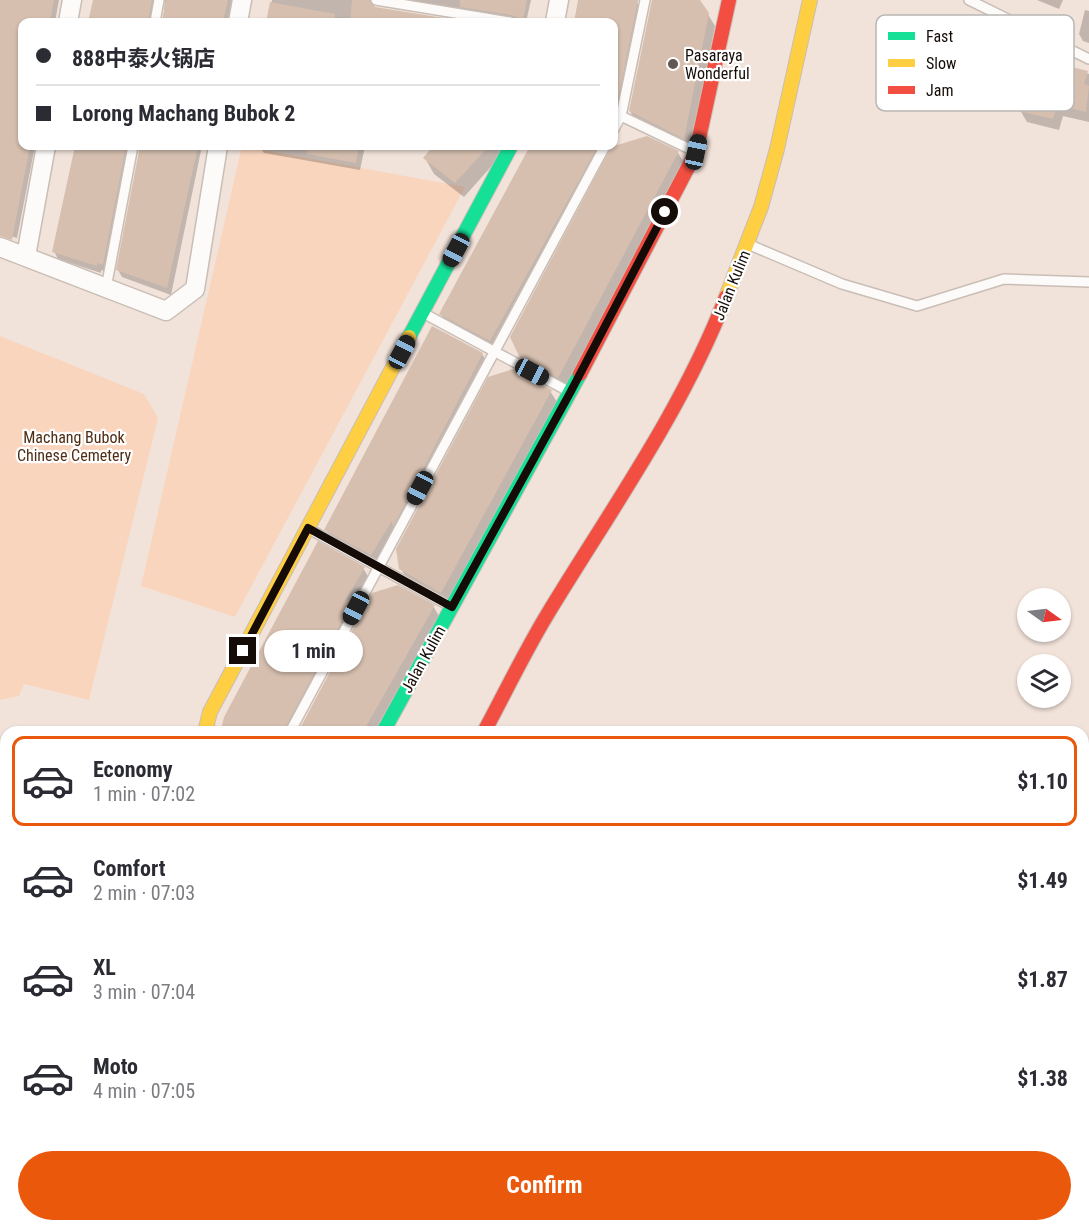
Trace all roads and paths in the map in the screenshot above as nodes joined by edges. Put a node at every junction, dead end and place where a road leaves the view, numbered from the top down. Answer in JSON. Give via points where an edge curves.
{"nodes":[{"id":1,"x":72,"y":0,"type":"edge"},
{"id":2,"x":159,"y":0,"type":"edge"},
{"id":3,"x":242,"y":0,"type":"edge"},
{"id":4,"x":376,"y":0,"type":"edge"},
{"id":5,"x":559,"y":0,"type":"edge"},
{"id":6,"x":645,"y":0,"type":"edge"},
{"id":7,"x":729,"y":0,"type":"edge"},
{"id":8,"x":810,"y":0,"type":"edge"},
{"id":9,"x":969,"y":0,"type":"edge"},
{"id":10,"x":1000,"y":15,"type":"edge"},
{"id":11,"x":69,"y":18,"type":"edge"},
{"id":12,"x":156,"y":18,"type":"edge"},
{"id":13,"x":239,"y":18,"type":"edge"},
{"id":14,"x":486,"y":18,"type":"edge"},
{"id":15,"x":556,"y":18,"type":"edge"},
{"id":16,"x":1074,"y":52,"type":"edge"},
{"id":17,"x":1089,"y":59,"type":"edge"},
{"id":18,"x":621,"y":116,"type":"junction"},
{"id":19,"x":618,"y":122,"type":"edge"},
{"id":20,"x":45,"y":150,"type":"edge"},
{"id":21,"x":132,"y":150,"type":"edge"},
{"id":22,"x":217,"y":150,"type":"edge"},
{"id":23,"x":509,"y":150,"type":"edge"},
{"id":24,"x":603,"y":150,"type":"edge"},
{"id":25,"x":696,"y":152,"type":"junction"},
{"id":26,"x":747,"y":244,"type":"junction"},
{"id":27,"x":0,"y":246,"type":"edge"},
{"id":28,"x":26,"y":256,"type":"junction"},
{"id":29,"x":1089,"y":282,"type":"edge"},
{"id":30,"x":106,"y":288,"type":"junction"},
{"id":31,"x":423,"y":312,"type":"junction"},
{"id":32,"x":494,"y":352,"type":"junction"},
{"id":33,"x":570,"y":393,"type":"junction"},
{"id":34,"x":308,"y":528,"type":"junction"},
{"id":35,"x":378,"y":567,"type":"junction"},
{"id":36,"x":452,"y":607,"type":"junction"},
{"id":37,"x":206,"y":726,"type":"edge"},
{"id":38,"x":293,"y":726,"type":"edge"},
{"id":39,"x":386,"y":726,"type":"edge"},
{"id":40,"x":487,"y":726,"type":"edge"}],
"edges":[{"from":1,"to":11,"type":"street"},
{"from":2,"to":12,"type":"lane"},
{"from":3,"to":13,"type":"street"},
{"from":4,"to":14,"type":"lane"},
{"from":5,"to":15,"type":"street"},
{"from":6,"to":18,"type":"lane"},
{"from":7,"to":25,"type":"street","name":"Jalan Kulim"},
{"from":8,"to":26,"type":"street","name":"Jalan Kulim","via":[[777,149]]},
{"from":9,"to":10,"type":"lane"},
{"from":16,"to":17,"type":"lane"},
{"from":18,"to":19,"type":"lane"},
{"from":18,"to":25,"type":"lane"},
{"from":20,"to":28,"type":"street"},
{"from":21,"to":30,"type":"lane"},
{"from":22,"to":30,"type":"street","via":[[195,289],[166,312]]},
{"from":23,"to":31,"type":"street"},
{"from":24,"to":32,"type":"lane"},
{"from":25,"to":33,"type":"street","name":"Jalan Kulim"},
{"from":26,"to":29,"type":"lane","via":[[842,284],[917,306],[1004,279]]},
{"from":26,"to":40,"type":"street","name":"Jalan Kulim","via":[[714,328],[642,464],[546,618]]},
{"from":27,"to":28,"type":"street"},
{"from":28,"to":30,"type":"street"},
{"from":31,"to":32,"type":"lane"},
{"from":31,"to":34,"type":"street"},
{"from":32,"to":33,"type":"lane"},
{"from":32,"to":35,"type":"lane"},
{"from":33,"to":36,"type":"street","name":"Jalan Kulim"},
{"from":34,"to":35,"type":"lane"},
{"from":34,"to":37,"type":"street","via":[[210,712]]},
{"from":35,"to":36,"type":"lane"},
{"from":35,"to":38,"type":"lane"},
{"from":36,"to":39,"type":"street","name":"Jalan Kulim"}]}
